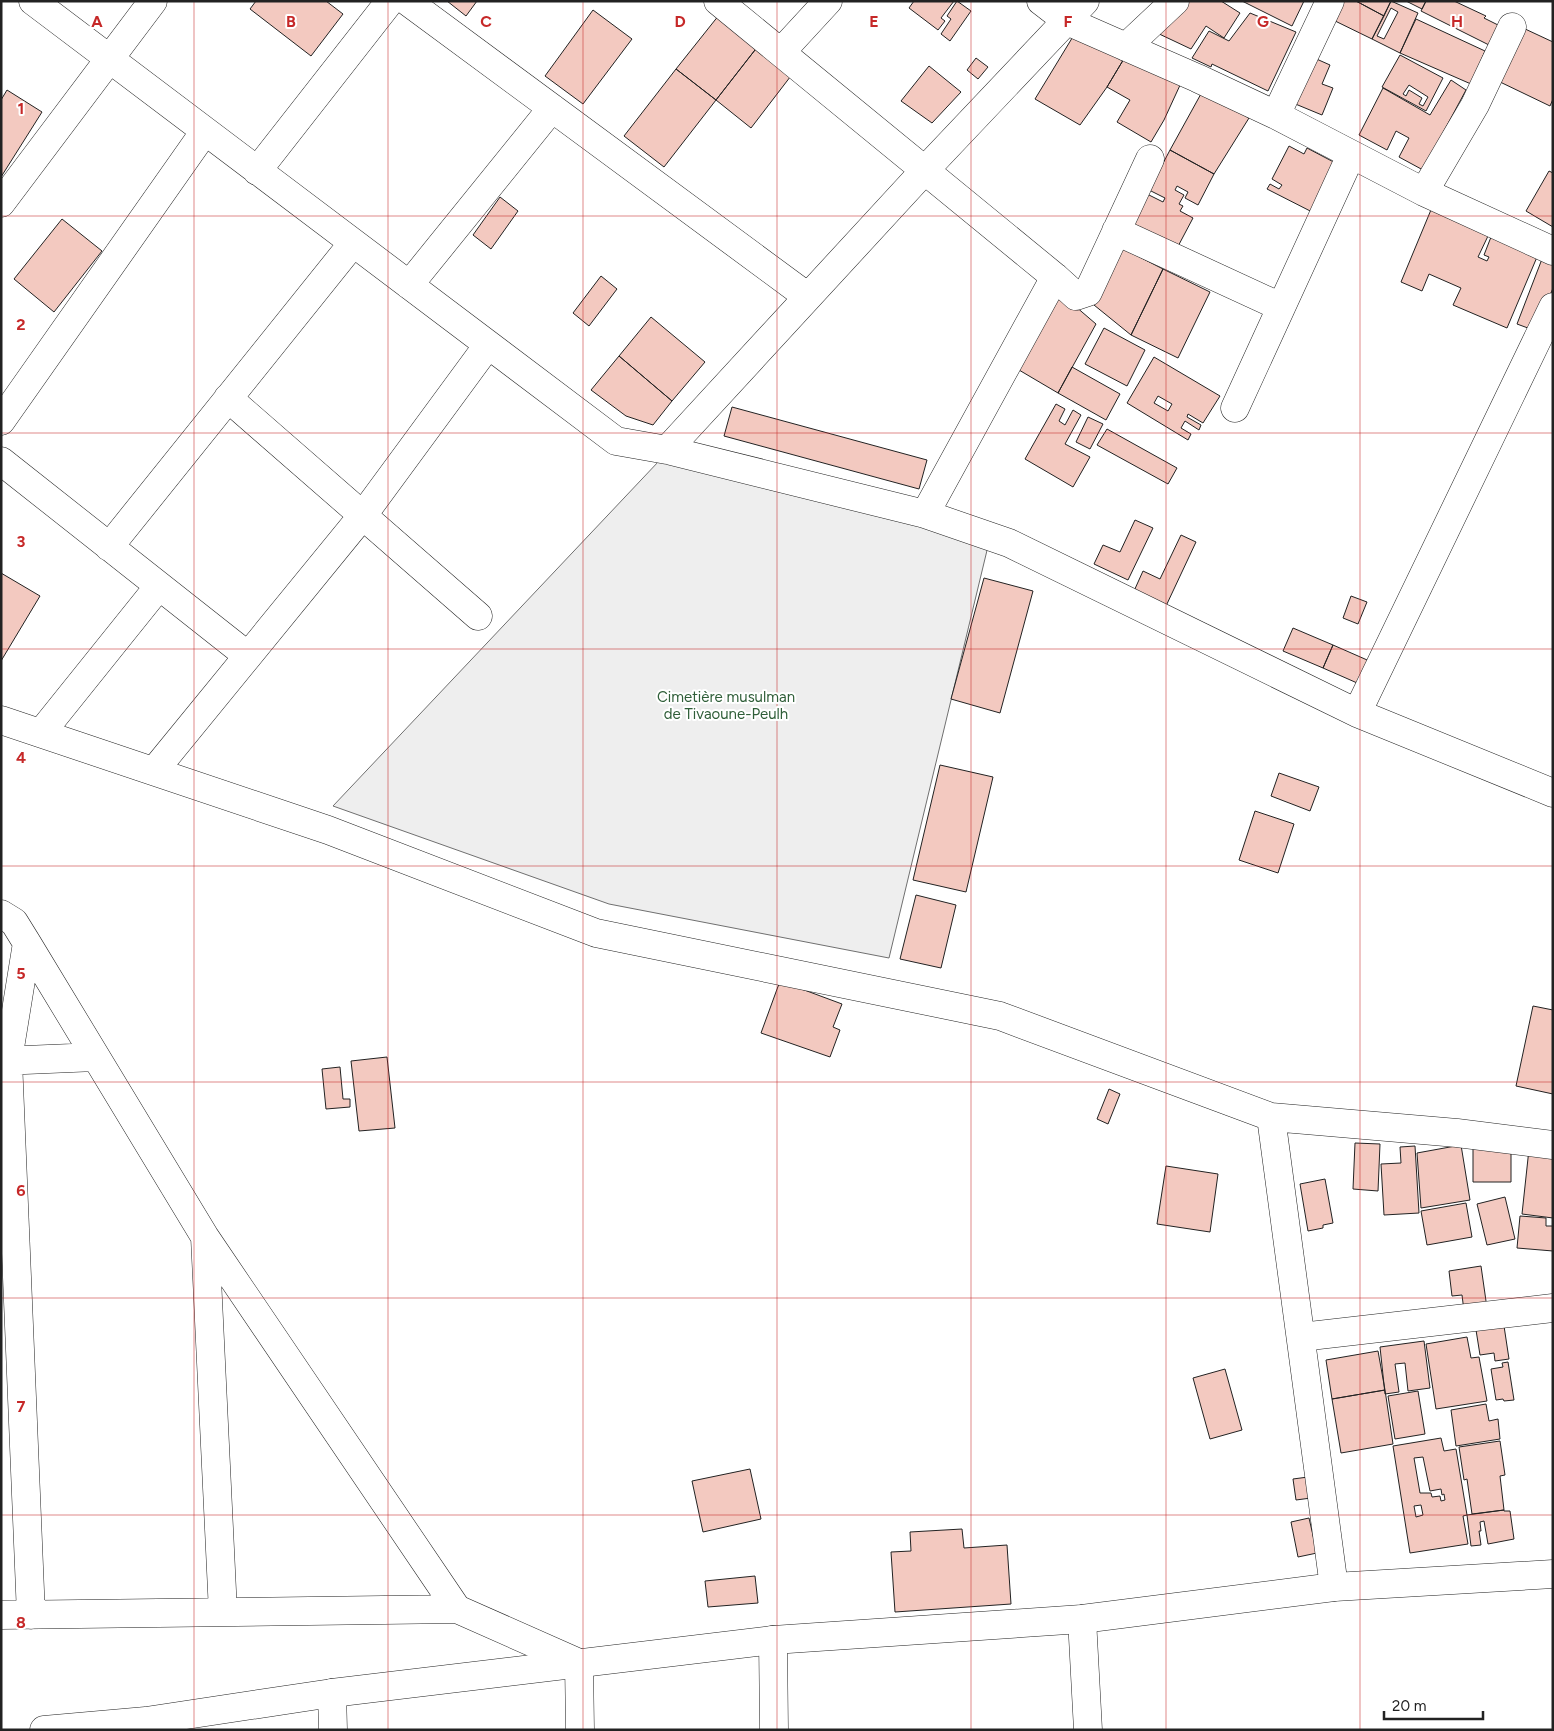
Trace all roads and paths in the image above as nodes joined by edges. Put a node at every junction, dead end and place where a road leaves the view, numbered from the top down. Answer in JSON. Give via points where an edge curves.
{"nodes":[{"id":1,"x":33,"y":1,"type":"edge"},
{"id":2,"x":153,"y":1,"type":"edge"},
{"id":3,"x":390,"y":1,"type":"edge"},
{"id":4,"x":407,"y":1,"type":"edge"},
{"id":5,"x":718,"y":1,"type":"edge"},
{"id":6,"x":828,"y":1,"type":"edge"},
{"id":7,"x":1041,"y":1,"type":"edge"},
{"id":8,"x":1085,"y":1,"type":"edge"},
{"id":9,"x":1175,"y":1,"type":"edge"},
{"id":10,"x":1330,"y":1,"type":"edge"},
{"id":11,"x":1067,"y":22,"type":"junction"},
{"id":12,"x":1512,"y":26,"type":"dead end"},
{"id":13,"x":1126,"y":47,"type":"junction"},
{"id":14,"x":781,"y":52,"type":"junction"},
{"id":15,"x":110,"y":59,"type":"junction"},
{"id":16,"x":552,"y":108,"type":"junction"},
{"id":17,"x":1276,"y":115,"type":"junction"},
{"id":18,"x":205,"y":131,"type":"junction"},
{"id":19,"x":1351,"y":155,"type":"junction"},
{"id":20,"x":1150,"y":159,"type":"dead end"},
{"id":21,"x":925,"y":170,"type":"junction"},
{"id":22,"x":257,"y":171,"type":"junction"},
{"id":23,"x":1424,"y":192,"type":"junction"},
{"id":24,"x":1,"y":203,"type":"edge"},
{"id":25,"x":1116,"y":231,"type":"junction"},
{"id":26,"x":352,"y":243,"type":"junction"},
{"id":27,"x":1553,"y":251,"type":"edge"},
{"id":28,"x":1055,"y":277,"type":"junction"},
{"id":29,"x":409,"y":285,"type":"junction"},
{"id":30,"x":808,"y":297,"type":"junction"},
{"id":31,"x":1281,"y":307,"type":"junction"},
{"id":32,"x":1553,"y":307,"type":"edge"},
{"id":33,"x":488,"y":345,"type":"junction"},
{"id":34,"x":228,"y":398,"type":"junction"},
{"id":35,"x":1235,"y":408,"type":"dead end"},
{"id":36,"x":1,"y":421,"type":"edge"},
{"id":37,"x":666,"y":450,"type":"junction"},
{"id":38,"x":1,"y":461,"type":"edge"},
{"id":39,"x":924,"y":514,"type":"junction"},
{"id":40,"x":363,"y":515,"type":"junction"},
{"id":41,"x":109,"y":546,"type":"junction"},
{"id":42,"x":160,"y":586,"type":"junction"},
{"id":43,"x":478,"y":616,"type":"dead end"},
{"id":44,"x":248,"y":656,"type":"junction"},
{"id":45,"x":1357,"y":714,"type":"junction"},
{"id":46,"x":1,"y":720,"type":"edge"},
{"id":47,"x":41,"y":733,"type":"junction"},
{"id":48,"x":154,"y":771,"type":"junction"},
{"id":49,"x":1553,"y":794,"type":"edge"},
{"id":50,"x":11,"y":927,"type":"edge"},
{"id":51,"x":96,"y":1057,"type":"junction"},
{"id":52,"x":5,"y":1060,"type":"edge"},
{"id":53,"x":1271,"y":1117,"type":"junction"},
{"id":54,"x":1553,"y":1145,"type":"edge"},
{"id":55,"x":205,"y":1237,"type":"junction"},
{"id":56,"x":1553,"y":1308,"type":"edge"},
{"id":57,"x":1301,"y":1338,"type":"junction"},
{"id":58,"x":1553,"y":1574,"type":"edge"},
{"id":59,"x":1334,"y":1587,"type":"junction"},
{"id":60,"x":457,"y":1609,"type":"junction"},
{"id":61,"x":223,"y":1612,"type":"junction"},
{"id":62,"x":1,"y":1615,"type":"edge"},
{"id":63,"x":30,"y":1615,"type":"junction"},
{"id":64,"x":1082,"y":1619,"type":"junction"},
{"id":65,"x":773,"y":1640,"type":"junction"},
{"id":66,"x":579,"y":1662,"type":"junction"},
{"id":67,"x":332,"y":1692,"type":"junction"},
{"id":68,"x":146,"y":1725,"type":"edge"},
{"id":69,"x":44,"y":1730,"type":"edge"},
{"id":70,"x":333,"y":1730,"type":"edge"},
{"id":71,"x":580,"y":1730,"type":"edge"},
{"id":72,"x":774,"y":1730,"type":"edge"},
{"id":73,"x":1088,"y":1730,"type":"edge"}],
"edges":[{"from":1,"to":15,"type":"street"},
{"from":2,"to":15,"type":"street"},
{"from":3,"to":22,"type":"street"},
{"from":4,"to":16,"type":"street"},
{"from":5,"to":14,"type":"street"},
{"from":6,"to":14,"type":"street"},
{"from":7,"to":11,"type":"street"},
{"from":8,"to":11,"type":"street"},
{"from":9,"to":13,"type":"street"},
{"from":10,"to":17,"type":"street"},
{"from":11,"to":13,"type":"street"},
{"from":11,"to":21,"type":"street"},
{"from":12,"to":23,"type":"street","via":[[1475,105]]},
{"from":13,"to":17,"type":"street"},
{"from":14,"to":21,"type":"street"},
{"from":15,"to":18,"type":"street"},
{"from":15,"to":24,"type":"street"},
{"from":16,"to":29,"type":"street"},
{"from":16,"to":30,"type":"street"},
{"from":17,"to":19,"type":"street"},
{"from":18,"to":22,"type":"street"},
{"from":18,"to":36,"type":"street"},
{"from":19,"to":23,"type":"street"},
{"from":19,"to":31,"type":"street"},
{"from":20,"to":25,"type":"street"},
{"from":21,"to":28,"type":"street"},
{"from":21,"to":30,"type":"street"},
{"from":22,"to":26,"type":"street"},
{"from":23,"to":27,"type":"street"},
{"from":25,"to":28,"type":"street","via":[[1088,292],[1076,296]]},
{"from":25,"to":31,"type":"street"},
{"from":26,"to":29,"type":"street"},
{"from":26,"to":34,"type":"street"},
{"from":28,"to":39,"type":"street"},
{"from":29,"to":33,"type":"street"},
{"from":30,"to":37,"type":"street"},
{"from":31,"to":35,"type":"street"},
{"from":32,"to":45,"type":"street"},
{"from":33,"to":37,"type":"street","via":[[616,441]]},
{"from":33,"to":40,"type":"street"},
{"from":34,"to":40,"type":"street"},
{"from":34,"to":41,"type":"street"},
{"from":37,"to":39,"type":"street"},
{"from":38,"to":41,"type":"street"},
{"from":39,"to":45,"type":"street","via":[[1009,543]]},
{"from":40,"to":43,"type":"street"},
{"from":40,"to":44,"type":"street"},
{"from":41,"to":42,"type":"street"},
{"from":42,"to":44,"type":"street"},
{"from":42,"to":47,"type":"street"},
{"from":44,"to":48,"type":"street"},
{"from":45,"to":49,"type":"street"},
{"from":46,"to":47,"type":"street"},
{"from":47,"to":48,"type":"street"},
{"from":48,"to":53,"type":"street","via":[[328,830],[596,933],[1000,1016]]},
{"from":50,"to":51,"type":"street"},
{"from":50,"to":52,"type":"street"},
{"from":51,"to":52,"type":"street"},
{"from":51,"to":55,"type":"street"},
{"from":52,"to":63,"type":"street"},
{"from":53,"to":54,"type":"street"},
{"from":53,"to":57,"type":"street"},
{"from":55,"to":60,"type":"street"},
{"from":55,"to":61,"type":"street"},
{"from":56,"to":57,"type":"street"},
{"from":57,"to":59,"type":"street"},
{"from":58,"to":59,"type":"street"},
{"from":59,"to":64,"type":"street"},
{"from":60,"to":61,"type":"street"},
{"from":60,"to":66,"type":"street"},
{"from":61,"to":63,"type":"street"},
{"from":62,"to":63,"type":"street"},
{"from":64,"to":65,"type":"street"},
{"from":64,"to":73,"type":"street"},
{"from":65,"to":66,"type":"street"},
{"from":65,"to":72,"type":"street"},
{"from":66,"to":67,"type":"street"},
{"from":66,"to":71,"type":"street"},
{"from":67,"to":68,"type":"street"},
{"from":67,"to":70,"type":"street"},
{"from":68,"to":69,"type":"street"}]}
